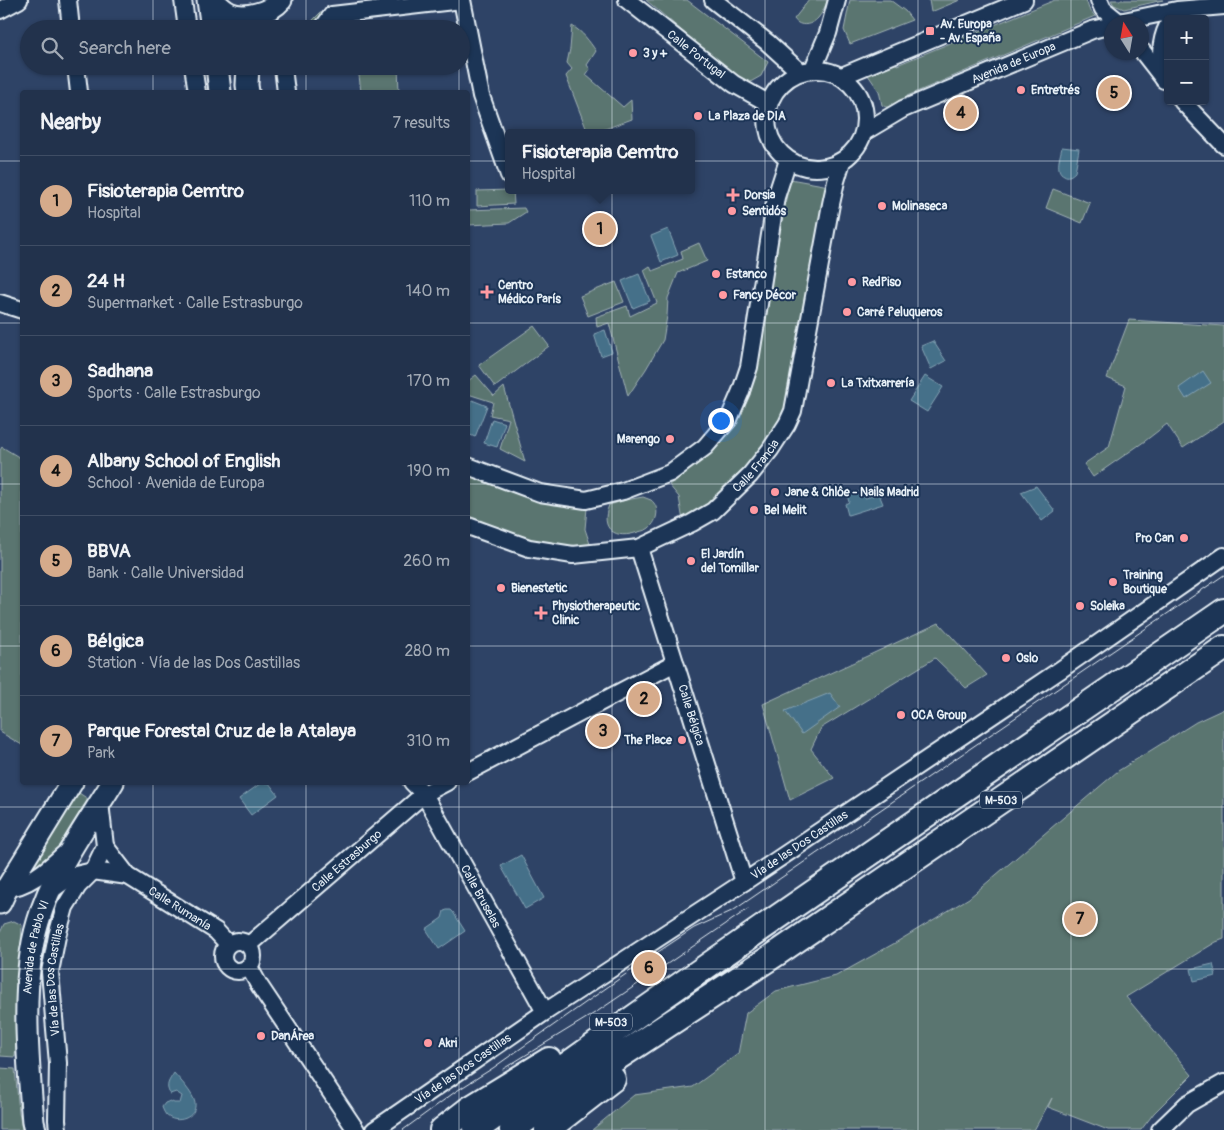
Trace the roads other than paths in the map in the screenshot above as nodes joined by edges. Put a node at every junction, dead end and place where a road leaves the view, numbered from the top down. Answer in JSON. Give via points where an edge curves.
{"nodes":[{"id":1,"x":19,"y":0,"type":"edge"},
{"id":2,"x":68,"y":0,"type":"edge"},
{"id":3,"x":183,"y":0,"type":"edge"},
{"id":4,"x":208,"y":0,"type":"edge"},
{"id":5,"x":213,"y":0,"type":"edge"},
{"id":6,"x":462,"y":0,"type":"edge"},
{"id":7,"x":627,"y":0,"type":"edge"},
{"id":8,"x":712,"y":0,"type":"edge"},
{"id":9,"x":837,"y":0,"type":"edge"},
{"id":10,"x":1024,"y":0,"type":"edge"},
{"id":11,"x":1099,"y":0,"type":"edge"},
{"id":12,"x":275,"y":5,"type":"edge"},
{"id":13,"x":1224,"y":6,"type":"edge"},
{"id":14,"x":0,"y":10,"type":"edge"},
{"id":15,"x":1177,"y":10,"type":"edge"},
{"id":16,"x":1109,"y":15,"type":"edge"},
{"id":17,"x":1149,"y":16,"type":"edge"},
{"id":18,"x":70,"y":20,"type":"edge"},
{"id":19,"x":186,"y":20,"type":"edge"},
{"id":20,"x":211,"y":20,"type":"edge"},
{"id":21,"x":266,"y":20,"type":"edge"},
{"id":22,"x":328,"y":20,"type":"edge"},
{"id":23,"x":466,"y":20,"type":"edge"},
{"id":24,"x":1104,"y":27,"type":"edge"},
{"id":25,"x":1164,"y":38,"type":"edge"},
{"id":26,"x":470,"y":40,"type":"edge"},
{"id":27,"x":1148,"y":60,"type":"edge"},
{"id":28,"x":806,"y":70,"type":"junction"},
{"id":29,"x":77,"y":75,"type":"edge"},
{"id":30,"x":194,"y":75,"type":"edge"},
{"id":31,"x":218,"y":75,"type":"edge"},
{"id":32,"x":248,"y":75,"type":"edge"},
{"id":33,"x":284,"y":75,"type":"edge"},
{"id":34,"x":1164,"y":75,"type":"edge"},
{"id":35,"x":842,"y":76,"type":"junction"},
{"id":36,"x":1164,"y":80,"type":"edge"},
{"id":37,"x":79,"y":90,"type":"edge"},
{"id":38,"x":197,"y":90,"type":"edge"},
{"id":39,"x":220,"y":90,"type":"edge"},
{"id":40,"x":248,"y":90,"type":"edge"},
{"id":41,"x":286,"y":90,"type":"edge"},
{"id":42,"x":768,"y":103,"type":"junction"},
{"id":43,"x":1186,"y":105,"type":"edge"},
{"id":44,"x":864,"y":132,"type":"junction"},
{"id":45,"x":1224,"y":145,"type":"edge"},
{"id":46,"x":788,"y":160,"type":"junction"},
{"id":47,"x":842,"y":161,"type":"junction"},
{"id":48,"x":505,"y":164,"type":"edge"},
{"id":49,"x":0,"y":303,"type":"edge"},
{"id":50,"x":20,"y":309,"type":"edge"},
{"id":51,"x":470,"y":467,"type":"edge"},
{"id":52,"x":470,"y":527,"type":"edge"},
{"id":53,"x":639,"y":548,"type":"junction"},
{"id":54,"x":1224,"y":556,"type":"edge"},
{"id":55,"x":1224,"y":611,"type":"edge"},
{"id":56,"x":1224,"y":648,"type":"edge"},
{"id":57,"x":676,"y":664,"type":"junction"},
{"id":58,"x":470,"y":771,"type":"edge"},
{"id":59,"x":70,"y":785,"type":"edge"},
{"id":60,"x":111,"y":785,"type":"edge"},
{"id":61,"x":415,"y":785,"type":"edge"},
{"id":62,"x":440,"y":785,"type":"edge"},
{"id":63,"x":424,"y":794,"type":"junction"},
{"id":64,"x":100,"y":803,"type":"junction"},
{"id":65,"x":104,"y":846,"type":"junction"},
{"id":66,"x":71,"y":847,"type":"junction"},
{"id":67,"x":93,"y":871,"type":"junction"},
{"id":68,"x":128,"y":876,"type":"junction"},
{"id":69,"x":744,"y":882,"type":"junction"},
{"id":70,"x":49,"y":892,"type":"junction"},
{"id":71,"x":2,"y":893,"type":"edge"},
{"id":72,"x":781,"y":915,"type":"junction"},
{"id":73,"x":228,"y":944,"type":"junction"},
{"id":74,"x":249,"y":945,"type":"junction"},
{"id":75,"x":779,"y":952,"type":"junction"},
{"id":76,"x":249,"y":967,"type":"junction"},
{"id":77,"x":545,"y":1012,"type":"junction"},
{"id":78,"x":1224,"y":1083,"type":"edge"},
{"id":79,"x":35,"y":1130,"type":"edge"},
{"id":80,"x":58,"y":1130,"type":"edge"},
{"id":81,"x":356,"y":1130,"type":"edge"},
{"id":82,"x":374,"y":1130,"type":"edge"},
{"id":83,"x":442,"y":1130,"type":"edge"},
{"id":84,"x":476,"y":1130,"type":"edge"},
{"id":85,"x":512,"y":1130,"type":"edge"},
{"id":86,"x":547,"y":1130,"type":"edge"},
{"id":87,"x":1160,"y":1130,"type":"edge"}],
"edges":[{"from":1,"to":14,"type":"street"},
{"from":2,"to":18,"type":"street"},
{"from":3,"to":19,"type":"street"},
{"from":4,"to":20,"type":"main road"},
{"from":5,"to":12,"type":"main road","via":[[234,14],[247,15]]},
{"from":6,"to":22,"type":"street","via":[[332,15]]},
{"from":6,"to":23,"type":"street"},
{"from":7,"to":42,"type":"street","name":"Calle Portugal","via":[[734,84]]},
{"from":8,"to":28,"type":"street"},
{"from":9,"to":28,"type":"street","via":[[828,33]]},
{"from":10,"to":35,"type":"street"},
{"from":11,"to":16,"type":"street"},
{"from":12,"to":21,"type":"main road"},
{"from":13,"to":15,"type":"street"},
{"from":15,"to":17,"type":"street"},
{"from":24,"to":44,"type":"street","name":"Avenida de Europa","via":[[903,109]]},
{"from":25,"to":34,"type":"street","via":[[1160,61]]},
{"from":26,"to":48,"type":"street","via":[[481,96]]},
{"from":27,"to":36,"type":"street"},
{"from":28,"to":35,"type":"street","via":[[828,70]]},
{"from":28,"to":42,"type":"street","via":[[789,76]]},
{"from":29,"to":37,"type":"street"},
{"from":30,"to":38,"type":"street"},
{"from":31,"to":39,"type":"main road"},
{"from":32,"to":40,"type":"main road"},
{"from":33,"to":41,"type":"street"},
{"from":35,"to":44,"type":"street","via":[[852,84],[864,106]]},
{"from":42,"to":46,"type":"street","via":[[767,130],[778,152]]},
{"from":43,"to":45,"type":"street"},
{"from":44,"to":47,"type":"street"},
{"from":46,"to":47,"type":"street","via":[[815,168]]},
{"from":46,"to":51,"type":"street","via":[[776,197],[748,367],[728,419],[705,447],[670,473],[623,491],[586,500],[540,493]]},
{"from":47,"to":53,"type":"street","name":"Calle Francia","via":[[793,411],[787,424],[750,475],[713,510]]},
{"from":49,"to":50,"type":"street"},
{"from":52,"to":53,"type":"street","name":"Calle Francia","via":[[529,548],[573,555]]},
{"from":53,"to":57,"type":"street","name":"Calle Bélgica"},
{"from":54,"to":69,"type":"street","name":"Vía de las Dos Castillas"},
{"from":55,"to":72,"type":"highway","number":"M-503"},
{"from":56,"to":75,"type":"highway","number":"M-503"},
{"from":57,"to":58,"type":"street"},
{"from":57,"to":69,"type":"street","name":"Calle Bélgica"},
{"from":59,"to":71,"type":"main road"},
{"from":60,"to":64,"type":"main road","name":"Avenida de Pablo VI"},
{"from":61,"to":63,"type":"street","name":"Calle Bruselas"},
{"from":62,"to":63,"type":"street","name":"Calle Estrasburgo"},
{"from":63,"to":74,"type":"street","name":"Calle Estrasburgo"},
{"from":63,"to":77,"type":"street","name":"Calle Bruselas"},
{"from":64,"to":65,"type":"street","name":"Vía de las Dos Castillas"},
{"from":64,"to":66,"type":"main road","name":"Avenida de Pablo VI"},
{"from":65,"to":67,"type":"street","name":"Vía de las Dos Castillas"},
{"from":65,"to":68,"type":"street","name":"Calle Rumanía"},
{"from":66,"to":70,"type":"main road","name":"Avenida de Pablo VI"},
{"from":66,"to":71,"type":"street","via":[[50,868]]},
{"from":67,"to":68,"type":"street","name":"Calle Rumanía"},
{"from":67,"to":70,"type":"street","via":[[72,876]]},
{"from":67,"to":80,"type":"street","name":"Vía de las Dos Castillas","via":[[64,906],[50,972],[58,1063]]},
{"from":68,"to":73,"type":"street","name":"Calle Rumanía","via":[[216,931]]},
{"from":69,"to":77,"type":"street","name":"Vía de las Dos Castillas"},
{"from":70,"to":79,"type":"main road","name":"Avenida de Pablo VI","via":[[37,923],[29,969],[29,1064]]},
{"from":72,"to":83,"type":"highway","number":"M-503","via":[[470,1108]]},
{"from":72,"to":84,"type":"highway","number":"M-503"},
{"from":73,"to":74,"type":"street","via":[[238,940]]},
{"from":73,"to":76,"type":"street","via":[[223,953],[227,966],[240,971]]},
{"from":74,"to":76,"type":"street","via":[[254,957]]},
{"from":75,"to":85,"type":"highway","number":"M-503"},
{"from":75,"to":86,"type":"highway","number":"M-503"},
{"from":76,"to":81,"type":"street"},
{"from":77,"to":82,"type":"street","name":"Vía de las Dos Castillas"},
{"from":78,"to":87,"type":"street","via":[[1187,1104]]}]}
